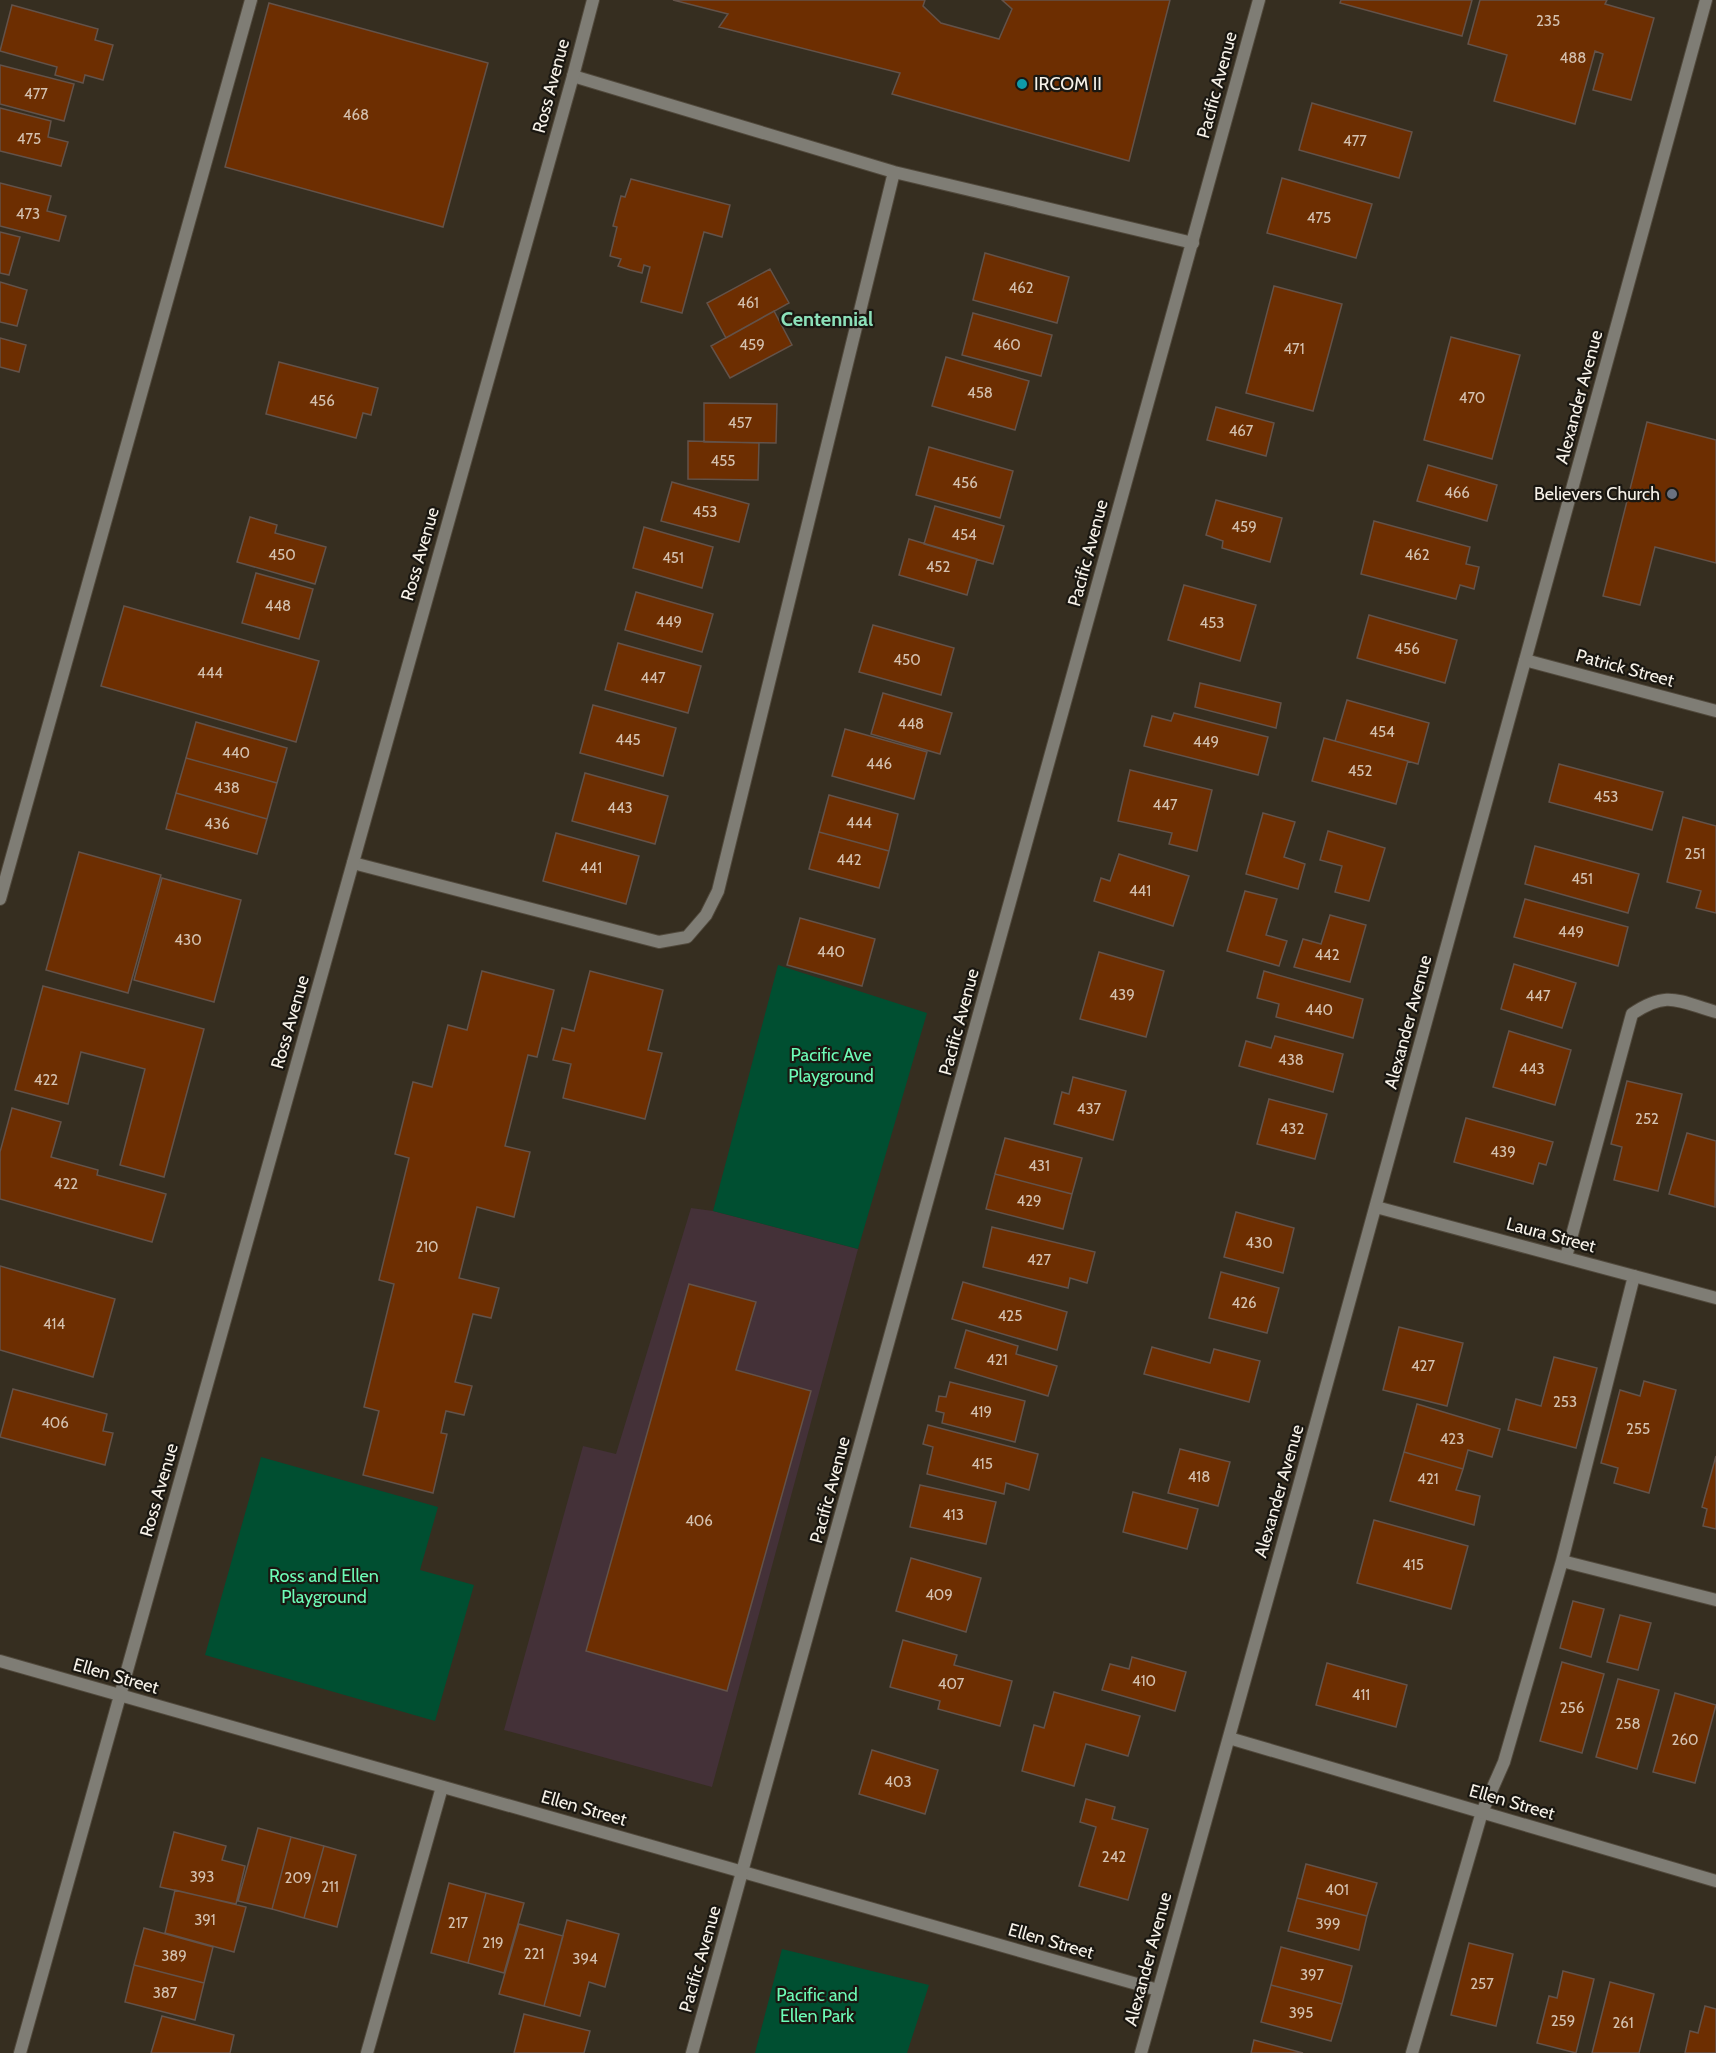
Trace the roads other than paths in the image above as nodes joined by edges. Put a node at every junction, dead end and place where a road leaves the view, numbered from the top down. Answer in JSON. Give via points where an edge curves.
{"nodes":[{"id":1,"x":251,"y":0,"type":"edge"},
{"id":2,"x":593,"y":0,"type":"edge"},
{"id":3,"x":1259,"y":0,"type":"edge"},
{"id":4,"x":1707,"y":0,"type":"edge"},
{"id":5,"x":573,"y":76,"type":"junction"},
{"id":6,"x":894,"y":172,"type":"junction"},
{"id":7,"x":1193,"y":243,"type":"junction"},
{"id":8,"x":1525,"y":660,"type":"junction"},
{"id":9,"x":1716,"y":711,"type":"edge"},
{"id":10,"x":353,"y":863,"type":"junction"},
{"id":11,"x":0,"y":899,"type":"edge"},
{"id":12,"x":1716,"y":1012,"type":"edge"},
{"id":13,"x":1376,"y":1207,"type":"junction"},
{"id":14,"x":1566,"y":1257,"type":"junction"},
{"id":15,"x":1634,"y":1276,"type":"junction"},
{"id":16,"x":1716,"y":1298,"type":"edge"},
{"id":17,"x":1562,"y":1561,"type":"junction"},
{"id":18,"x":1716,"y":1600,"type":"edge"},
{"id":19,"x":0,"y":1661,"type":"edge"},
{"id":20,"x":119,"y":1696,"type":"junction"},
{"id":21,"x":1229,"y":1738,"type":"junction"},
{"id":22,"x":442,"y":1787,"type":"junction"},
{"id":23,"x":1482,"y":1812,"type":"junction"},
{"id":24,"x":744,"y":1871,"type":"junction"},
{"id":25,"x":1716,"y":1881,"type":"edge"},
{"id":26,"x":1158,"y":1990,"type":"junction"},
{"id":27,"x":20,"y":2053,"type":"edge"},
{"id":28,"x":367,"y":2053,"type":"edge"},
{"id":29,"x":692,"y":2053,"type":"edge"},
{"id":30,"x":1141,"y":2053,"type":"edge"},
{"id":31,"x":1412,"y":2053,"type":"edge"}],
"edges":[{"from":1,"to":11,"type":"street"},
{"from":2,"to":5,"type":"street","name":"Ross Avenue"},
{"from":3,"to":7,"type":"street","name":"Pacific Avenue"},
{"from":4,"to":8,"type":"street","name":"Alexander Avenue"},
{"from":5,"to":6,"type":"street"},
{"from":5,"to":10,"type":"street","name":"Ross Avenue"},
{"from":6,"to":7,"type":"street"},
{"from":6,"to":10,"type":"street","via":[[718,891],[706,915],[687,937],[658,942]]},
{"from":7,"to":24,"type":"street","name":"Pacific Avenue"},
{"from":8,"to":9,"type":"street","name":"Patrick Street"},
{"from":8,"to":13,"type":"street","name":"Alexander Avenue"},
{"from":10,"to":20,"type":"street","name":"Ross Avenue"},
{"from":12,"to":14,"type":"street","via":[[1667,998],[1648,1003],[1632,1014]]},
{"from":13,"to":14,"type":"street","name":"Laura Street"},
{"from":13,"to":21,"type":"street","name":"Alexander Avenue"},
{"from":14,"to":15,"type":"street","name":"Laura Street"},
{"from":15,"to":16,"type":"street","name":"Laura Street"},
{"from":15,"to":17,"type":"street"},
{"from":17,"to":18,"type":"street"},
{"from":17,"to":23,"type":"street","via":[[1504,1762]]},
{"from":19,"to":20,"type":"street","name":"Ellen Street"},
{"from":20,"to":22,"type":"street","name":"Ellen Street"},
{"from":20,"to":27,"type":"street","name":"Ross Avenue"},
{"from":21,"to":23,"type":"street","name":"Ellen Street"},
{"from":21,"to":26,"type":"street","name":"Alexander Avenue"},
{"from":22,"to":24,"type":"street","name":"Ellen Street"},
{"from":22,"to":28,"type":"street"},
{"from":23,"to":25,"type":"street","name":"Ellen Street"},
{"from":23,"to":31,"type":"street"},
{"from":24,"to":26,"type":"street","name":"Ellen Street"},
{"from":24,"to":29,"type":"street","name":"Pacific Avenue"},
{"from":26,"to":30,"type":"street","name":"Alexander Avenue"}]}
